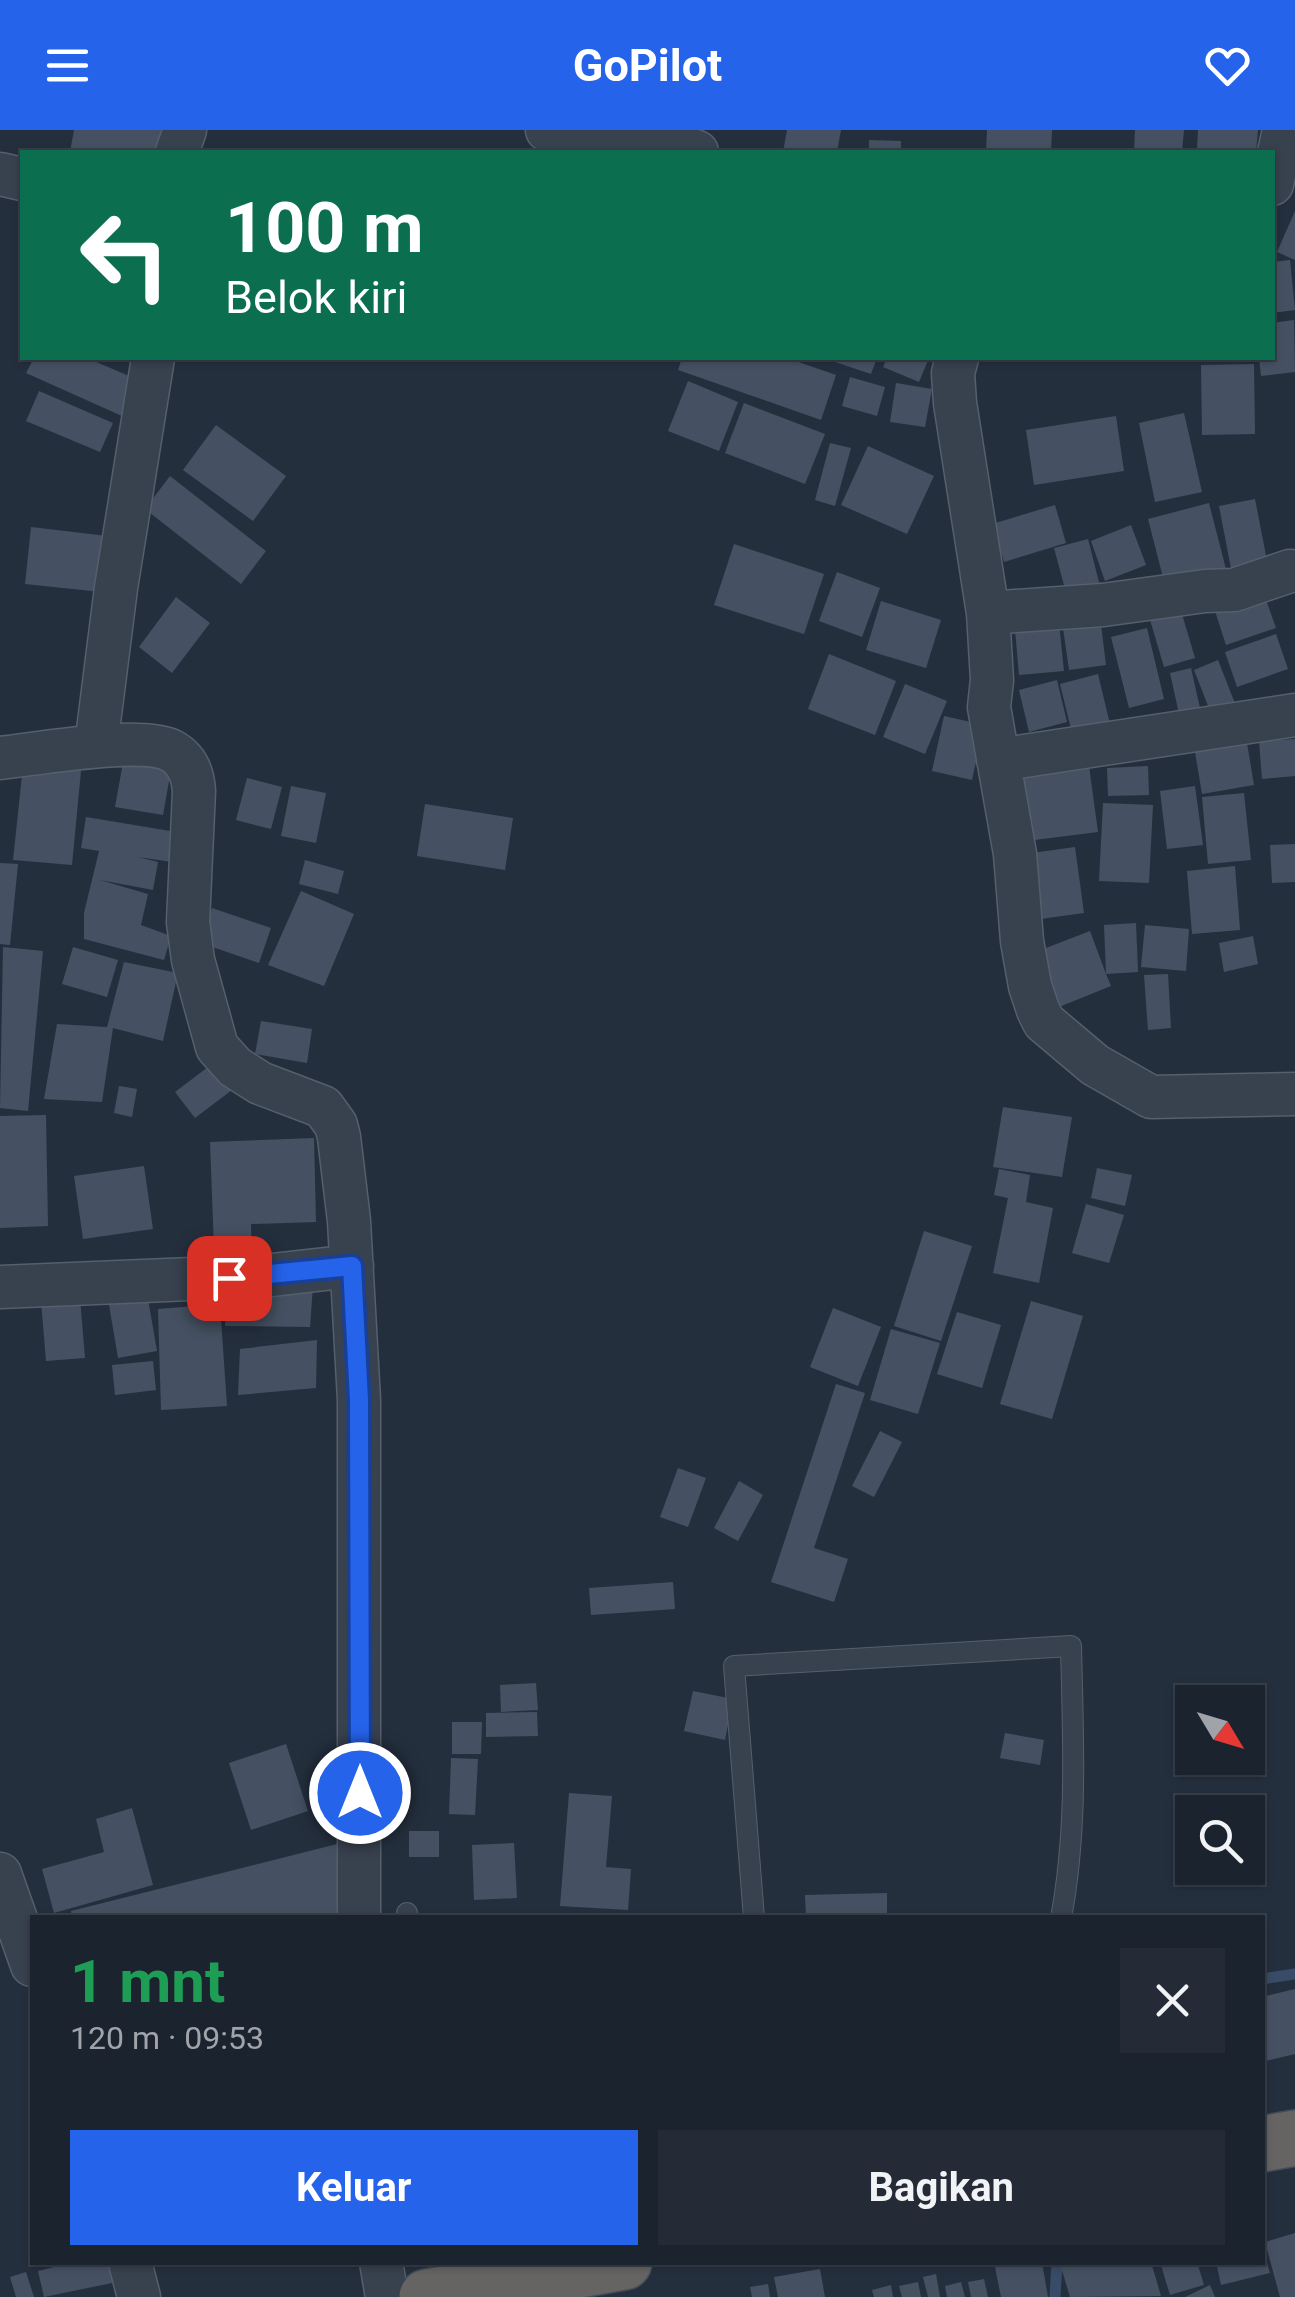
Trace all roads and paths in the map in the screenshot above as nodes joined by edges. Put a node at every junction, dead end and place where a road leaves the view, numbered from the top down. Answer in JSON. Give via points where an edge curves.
{"nodes":[{"id":1,"x":547,"y":130,"type":"edge"},
{"id":2,"x":1284,"y":130,"type":"edge"},
{"id":3,"x":692,"y":150,"type":"edge"},
{"id":4,"x":1275,"y":170,"type":"edge"},
{"id":5,"x":153,"y":360,"type":"edge"},
{"id":6,"x":957,"y":360,"type":"edge"},
{"id":7,"x":1290,"y":571,"type":"dead end"},
{"id":8,"x":988,"y":613,"type":"junction"},
{"id":9,"x":1295,"y":715,"type":"edge"},
{"id":10,"x":96,"y":746,"type":"junction"},
{"id":11,"x":0,"y":758,"type":"edge"},
{"id":12,"x":998,"y":760,"type":"junction"},
{"id":13,"x":1295,"y":1094,"type":"edge"},
{"id":14,"x":352,"y":1266,"type":"junction"},
{"id":15,"x":0,"y":1287,"type":"edge"},
{"id":16,"x":0,"y":1874,"type":"edge"},
{"id":17,"x":359,"y":1915,"type":"edge"},
{"id":18,"x":754,"y":1915,"type":"edge"},
{"id":19,"x":1061,"y":1915,"type":"edge"},
{"id":20,"x":30,"y":1959,"type":"edge"},
{"id":21,"x":1295,"y":2138,"type":"edge"},
{"id":22,"x":1265,"y":2143,"type":"edge"},
{"id":23,"x":131,"y":2265,"type":"edge"},
{"id":24,"x":382,"y":2265,"type":"edge"},
{"id":25,"x":603,"y":2265,"type":"edge"},
{"id":26,"x":439,"y":2289,"type":"edge"},
{"id":27,"x":139,"y":2297,"type":"edge"},
{"id":28,"x":387,"y":2297,"type":"edge"}],
"edges":[{"from":1,"to":3,"type":"street"},
{"from":2,"to":4,"type":"street"},
{"from":5,"to":10,"type":"street"},
{"from":6,"to":8,"type":"street","via":[[954,403]]},
{"from":7,"to":8,"type":"street","via":[[1234,590]]},
{"from":8,"to":12,"type":"street"},
{"from":9,"to":12,"type":"street"},
{"from":10,"to":11,"type":"street"},
{"from":10,"to":14,"type":"street","via":[[159,747],[189,768],[194,791],[188,922],[205,1012],[217,1047],[235,1066],[330,1114],[339,1136]]},
{"from":12,"to":13,"type":"street","via":[[1024,954],[1044,1022],[1095,1065],[1151,1098]]},
{"from":14,"to":15,"type":"street"},
{"from":14,"to":17,"type":"street","via":[[360,1486]]},
{"from":16,"to":20,"type":"street"},
{"from":18,"to":19,"type":"lane","via":[[734,1666],[1071,1646],[1074,1804]]},
{"from":21,"to":22,"type":"highway"},
{"from":23,"to":27,"type":"street"},
{"from":24,"to":28,"type":"street"},
{"from":25,"to":26,"type":"highway"}]}
